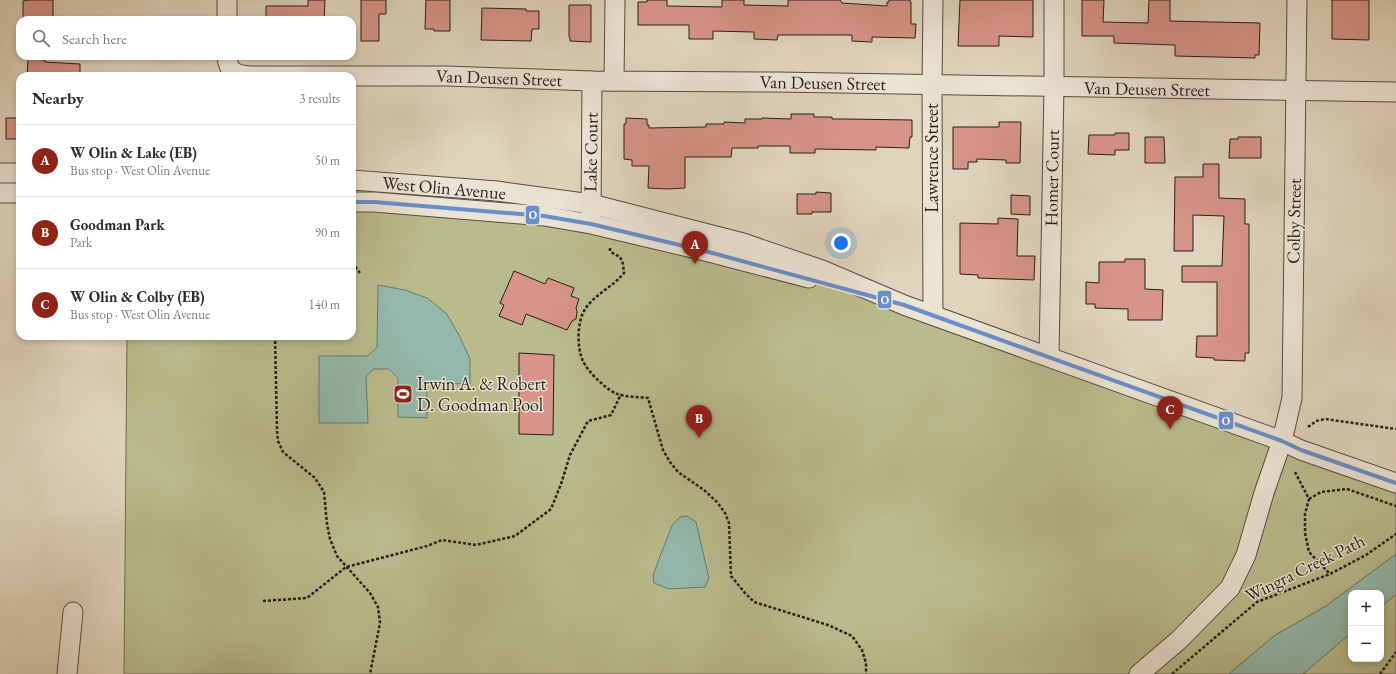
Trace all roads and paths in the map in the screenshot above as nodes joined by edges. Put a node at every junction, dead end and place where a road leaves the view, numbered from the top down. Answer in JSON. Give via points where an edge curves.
{"nodes":[{"id":1,"x":227,"y":0,"type":"edge"},
{"id":2,"x":615,"y":0,"type":"edge"},
{"id":3,"x":933,"y":0,"type":"edge"},
{"id":4,"x":1054,"y":0,"type":"edge"},
{"id":5,"x":1297,"y":0,"type":"edge"},
{"id":6,"x":227,"y":16,"type":"edge"},
{"id":7,"x":229,"y":63,"type":"edge"},
{"id":8,"x":235,"y":72,"type":"edge"},
{"id":9,"x":356,"y":76,"type":"edge"},
{"id":10,"x":592,"y":81,"type":"junction"},
{"id":11,"x":614,"y":81,"type":"junction"},
{"id":12,"x":932,"y":85,"type":"junction"},
{"id":13,"x":1054,"y":87,"type":"junction"},
{"id":14,"x":1296,"y":91,"type":"junction"},
{"id":15,"x":1396,"y":92,"type":"edge"},
{"id":16,"x":0,"y":172,"type":"edge"},
{"id":17,"x":16,"y":173,"type":"edge"},
{"id":18,"x":356,"y":180,"type":"edge"},
{"id":19,"x":0,"y":193,"type":"edge"},
{"id":20,"x":16,"y":193,"type":"edge"},
{"id":21,"x":356,"y":202,"type":"edge"},
{"id":22,"x":591,"y":204,"type":"junction"},
{"id":23,"x":591,"y":224,"type":"junction"},
{"id":24,"x":610,"y":246,"type":"dead end"},
{"id":25,"x":356,"y":267,"type":"edge"},
{"id":26,"x":360,"y":273,"type":"dead end"},
{"id":27,"x":904,"y":305,"type":"junction"},
{"id":28,"x":933,"y":315,"type":"junction"},
{"id":29,"x":275,"y":340,"type":"edge"},
{"id":30,"x":1049,"y":356,"type":"junction"},
{"id":31,"x":621,"y":394,"type":"junction"},
{"id":32,"x":1308,"y":427,"type":"dead end"},
{"id":33,"x":1396,"y":429,"type":"edge"},
{"id":34,"x":1282,"y":442,"type":"junction"},
{"id":35,"x":1295,"y":472,"type":"dead end"},
{"id":36,"x":1396,"y":483,"type":"edge"},
{"id":37,"x":1309,"y":499,"type":"junction"},
{"id":38,"x":1396,"y":506,"type":"edge"},
{"id":39,"x":1396,"y":534,"type":"edge"},
{"id":40,"x":346,"y":567,"type":"junction"},
{"id":41,"x":1330,"y":574,"type":"junction"},
{"id":42,"x":263,"y":601,"type":"dead end"},
{"id":43,"x":73,"y":612,"type":"dead end"},
{"id":44,"x":1396,"y":652,"type":"edge"},
{"id":45,"x":67,"y":674,"type":"edge"},
{"id":46,"x":370,"y":674,"type":"edge"},
{"id":47,"x":866,"y":674,"type":"edge"},
{"id":48,"x":1139,"y":674,"type":"edge"},
{"id":49,"x":1172,"y":674,"type":"edge"},
{"id":50,"x":1380,"y":674,"type":"edge"}],
"edges":[{"from":1,"to":6,"type":"street"},
{"from":2,"to":11,"type":"street"},
{"from":3,"to":12,"type":"street","name":"Lawrence Street"},
{"from":4,"to":13,"type":"street","name":"Homer Court"},
{"from":5,"to":14,"type":"street","name":"Colby Street"},
{"from":7,"to":8,"type":"street","name":"Van Deusen Street"},
{"from":9,"to":10,"type":"street","name":"Van Deusen Street"},
{"from":10,"to":11,"type":"street","name":"Van Deusen Street"},
{"from":10,"to":22,"type":"street","name":"Lake Court"},
{"from":11,"to":12,"type":"street","name":"Van Deusen Street"},
{"from":12,"to":13,"type":"street","name":"Van Deusen Street"},
{"from":12,"to":28,"type":"street","name":"Lawrence Street"},
{"from":13,"to":14,"type":"street","name":"Van Deusen Street"},
{"from":13,"to":30,"type":"street","name":"Homer Court"},
{"from":14,"to":15,"type":"street","name":"Van Deusen Street"},
{"from":14,"to":34,"type":"street","name":"Colby Street","via":[[1292,398]]},
{"from":16,"to":17,"type":"street"},
{"from":18,"to":22,"type":"street","name":"West Olin Avenue","via":[[497,191]]},
{"from":19,"to":20,"type":"street"},
{"from":21,"to":23,"type":"street","name":"West Olin Avenue","via":[[544,216]]},
{"from":22,"to":23,"type":"street","name":"Lake Court"},
{"from":22,"to":27,"type":"street","name":"West Olin Avenue","via":[[743,243],[822,270]]},
{"from":23,"to":27,"type":"street","name":"West Olin Avenue","via":[[712,252]]},
{"from":24,"to":31,"type":"path","via":[[610,251],[620,257],[624,273],[584,311],[578,328],[582,361],[596,379],[615,393]]},
{"from":25,"to":26,"type":"path"},
{"from":27,"to":28,"type":"street","name":"West Olin Avenue"},
{"from":28,"to":30,"type":"street","name":"West Olin Avenue"},
{"from":29,"to":40,"type":"path","via":[[278,441],[283,452],[315,478],[324,492],[330,539],[337,556]]},
{"from":30,"to":34,"type":"street","name":"West Olin Avenue"},
{"from":31,"to":40,"type":"path","via":[[611,415],[588,421],[570,455],[551,509],[515,536],[476,545],[442,540]]},
{"from":31,"to":47,"type":"path","via":[[648,398],[670,462],[678,472],[717,502],[725,513],[728,523],[731,576],[745,593],[754,602],[828,625],[852,636],[862,650]]},
{"from":32,"to":33,"type":"path","via":[[1316,421],[1325,419]]},
{"from":34,"to":36,"type":"street","name":"West Olin Avenue"},
{"from":34,"to":48,"type":"street","name":"Colby Street","via":[[1246,555],[1230,588],[1179,640]]},
{"from":35,"to":37,"type":"path"},
{"from":37,"to":38,"type":"path","via":[[1321,492],[1347,489]]},
{"from":37,"to":41,"type":"path","via":[[1305,514],[1308,552]]},
{"from":39,"to":41,"type":"path","name":"Wingra Creek Path","via":[[1366,555]]},
{"from":40,"to":42,"type":"path","via":[[306,598]]},
{"from":40,"to":46,"type":"path","via":[[370,593],[378,607],[380,623]]},
{"from":41,"to":49,"type":"path","name":"Wingra Creek Path","via":[[1257,602]]},
{"from":43,"to":45,"type":"street"},
{"from":44,"to":50,"type":"path"}]}
